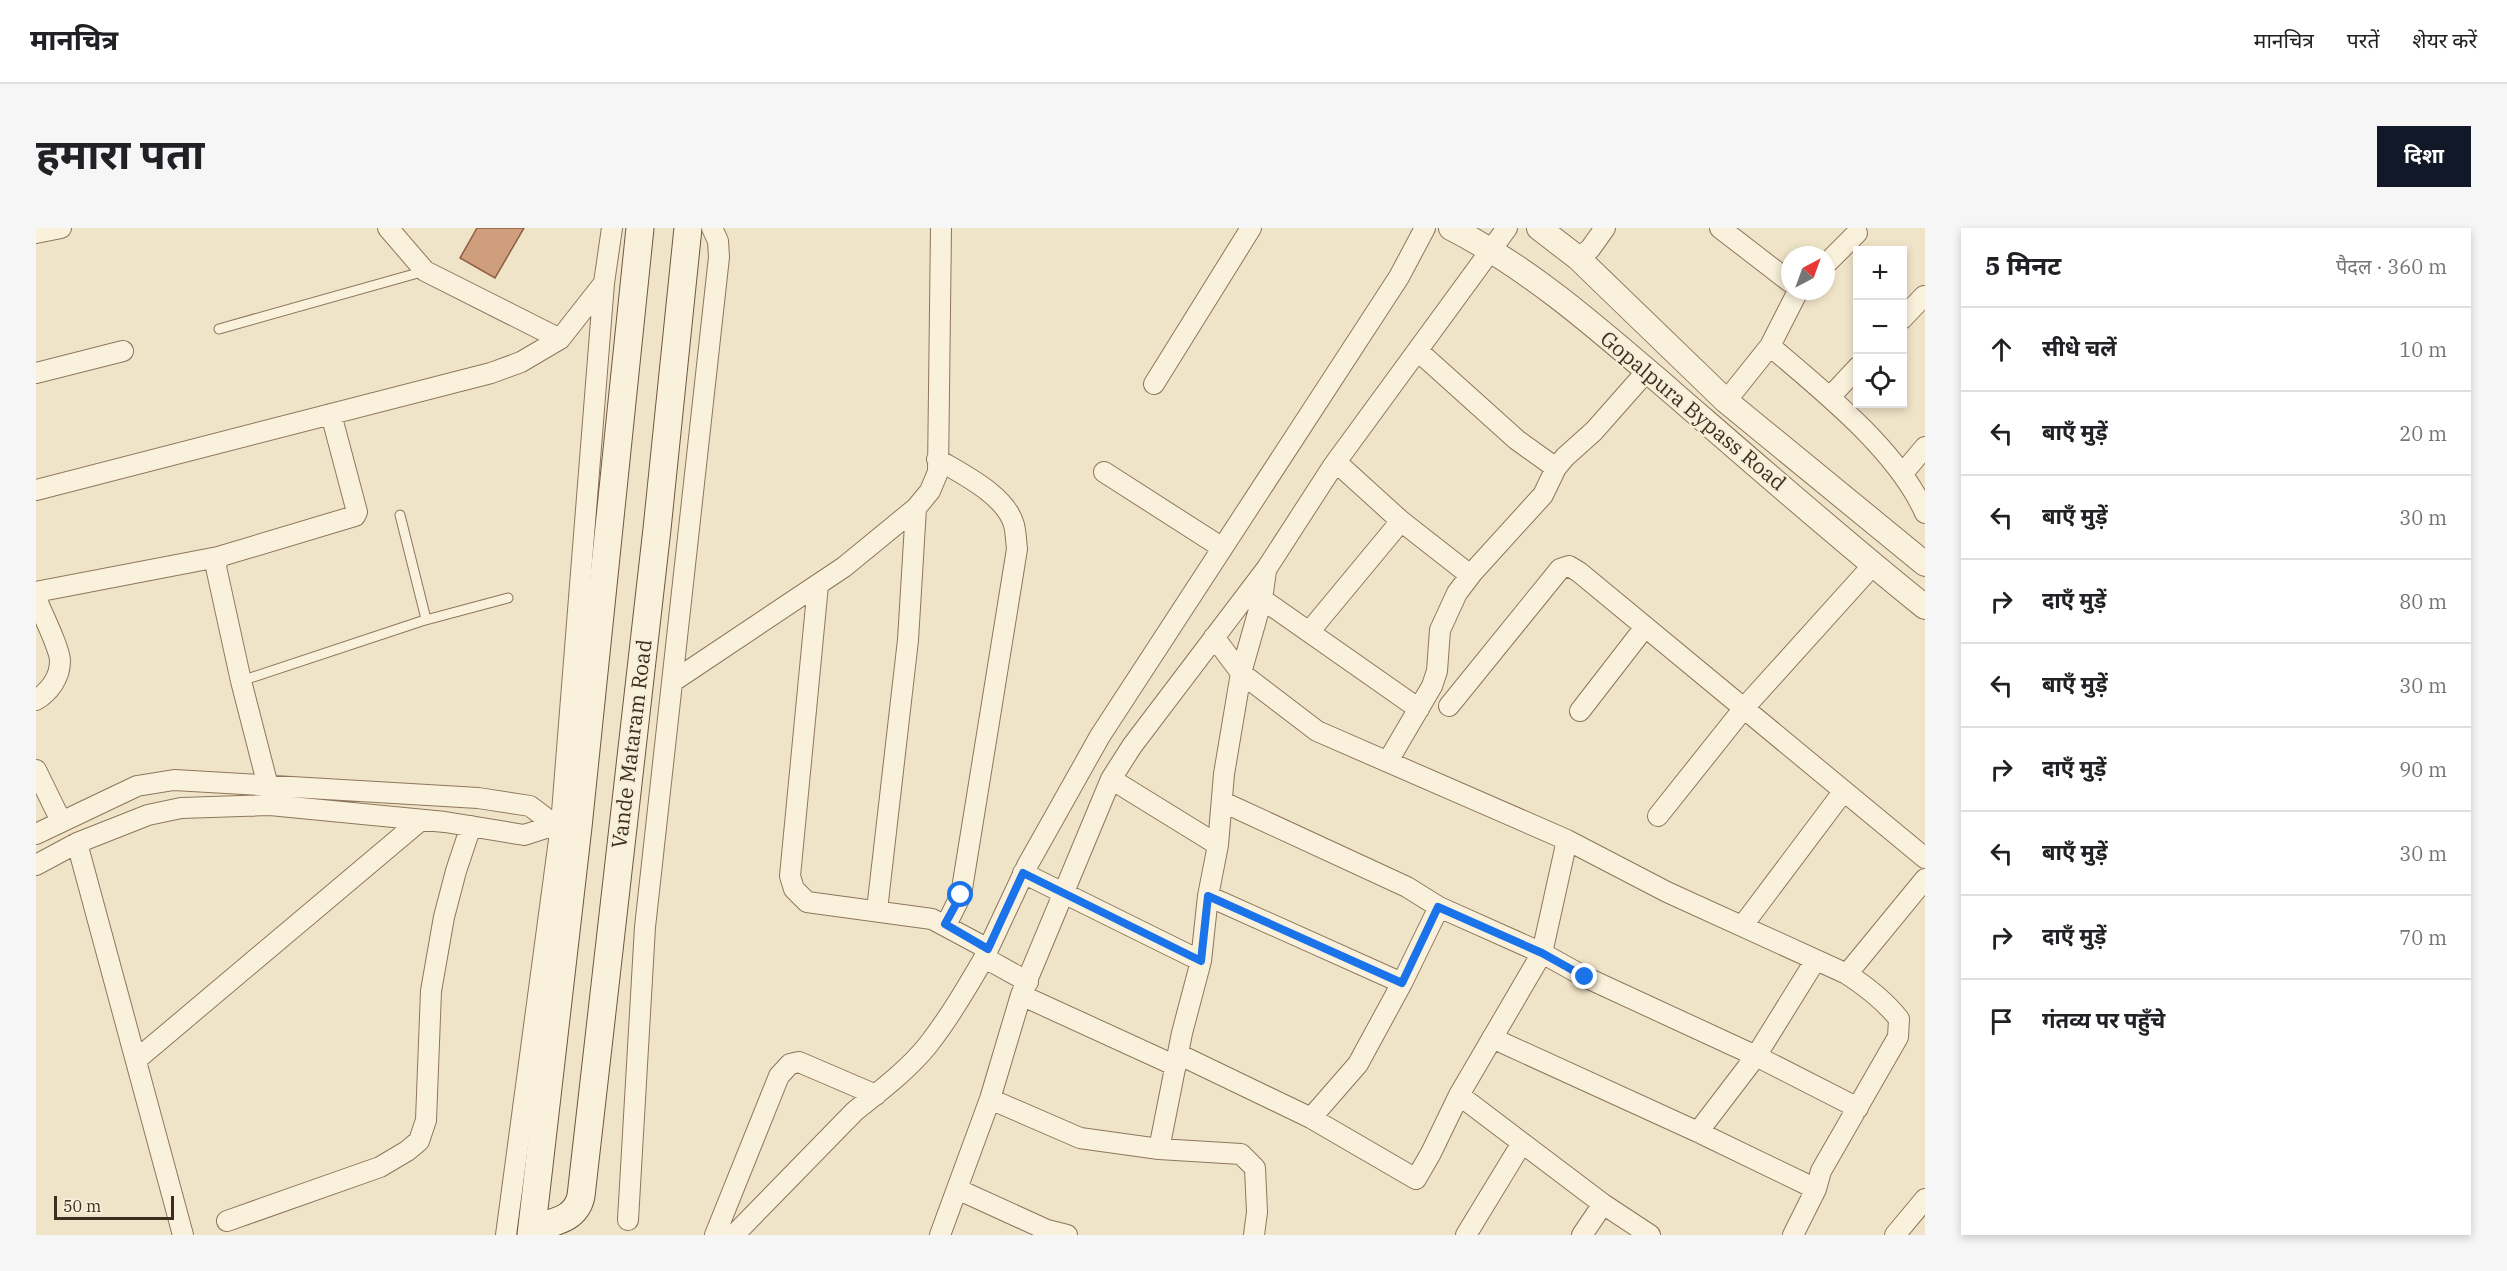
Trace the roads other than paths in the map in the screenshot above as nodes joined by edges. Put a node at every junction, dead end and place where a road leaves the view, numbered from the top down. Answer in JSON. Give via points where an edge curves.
{"nodes":[{"id":1,"x":61,"y":228,"type":"edge"},
{"id":2,"x":388,"y":228,"type":"edge"},
{"id":3,"x":612,"y":228,"type":"edge"},
{"id":4,"x":640,"y":228,"type":"edge"},
{"id":5,"x":688,"y":228,"type":"edge"},
{"id":6,"x":712,"y":228,"type":"edge"},
{"id":7,"x":941,"y":228,"type":"edge"},
{"id":8,"x":1251,"y":228,"type":"edge"},
{"id":9,"x":1425,"y":228,"type":"edge"},
{"id":10,"x":1452,"y":228,"type":"edge"},
{"id":11,"x":1507,"y":228,"type":"edge"},
{"id":12,"x":1539,"y":228,"type":"edge"},
{"id":13,"x":1605,"y":228,"type":"edge"},
{"id":14,"x":1720,"y":228,"type":"edge"},
{"id":15,"x":36,"y":233,"type":"edge"},
{"id":16,"x":1857,"y":233,"type":"dead end"},
{"id":17,"x":1491,"y":249,"type":"junction"},
{"id":18,"x":1835,"y":255,"type":"edge"},
{"id":19,"x":1578,"y":258,"type":"junction"},
{"id":20,"x":425,"y":271,"type":"junction"},
{"id":21,"x":1781,"y":275,"type":"edge"},
{"id":22,"x":604,"y":283,"type":"junction"},
{"id":23,"x":1924,"y":296,"type":"edge"},
{"id":24,"x":1793,"y":300,"type":"edge"},
{"id":25,"x":1907,"y":314,"type":"edge"},
{"id":26,"x":219,"y":329,"type":"dead end"},
{"id":27,"x":560,"y":339,"type":"junction"},
{"id":28,"x":1770,"y":346,"type":"junction"},
{"id":29,"x":123,"y":351,"type":"dead end"},
{"id":30,"x":1418,"y":351,"type":"junction"},
{"id":31,"x":1647,"y":371,"type":"junction"},
{"id":32,"x":1853,"y":371,"type":"edge"},
{"id":33,"x":36,"y":373,"type":"edge"},
{"id":34,"x":1154,"y":384,"type":"dead end"},
{"id":35,"x":1830,"y":397,"type":"junction"},
{"id":36,"x":1726,"y":400,"type":"junction"},
{"id":37,"x":332,"y":414,"type":"junction"},
{"id":38,"x":1925,"y":447,"type":"edge"},
{"id":39,"x":938,"y":459,"type":"junction"},
{"id":40,"x":1336,"y":462,"type":"junction"},
{"id":41,"x":1556,"y":468,"type":"junction"},
{"id":42,"x":1104,"y":472,"type":"dead end"},
{"id":43,"x":1903,"y":473,"type":"junction"},
{"id":44,"x":36,"y":490,"type":"edge"},
{"id":45,"x":916,"y":508,"type":"junction"},
{"id":46,"x":1925,"y":513,"type":"edge"},
{"id":47,"x":400,"y":515,"type":"dead end"},
{"id":48,"x":1401,"y":521,"type":"junction"},
{"id":49,"x":1221,"y":548,"type":"junction"},
{"id":50,"x":218,"y":557,"type":"junction"},
{"id":51,"x":1925,"y":564,"type":"edge"},
{"id":52,"x":1873,"y":565,"type":"junction"},
{"id":53,"x":1267,"y":568,"type":"junction"},
{"id":54,"x":1470,"y":575,"type":"junction"},
{"id":55,"x":818,"y":585,"type":"junction"},
{"id":56,"x":36,"y":591,"type":"edge"},
{"id":57,"x":36,"y":598,"type":"edge"},
{"id":58,"x":508,"y":598,"type":"dead end"},
{"id":59,"x":1262,"y":599,"type":"junction"},
{"id":60,"x":1925,"y":607,"type":"edge"},
{"id":61,"x":426,"y":619,"type":"junction"},
{"id":62,"x":1645,"y":627,"type":"junction"},
{"id":63,"x":1309,"y":632,"type":"junction"},
{"id":64,"x":1214,"y":637,"type":"junction"},
{"id":65,"x":1241,"y":673,"type":"junction"},
{"id":66,"x":241,"y":681,"type":"junction"},
{"id":67,"x":672,"y":682,"type":"junction"},
{"id":68,"x":36,"y":700,"type":"edge"},
{"id":69,"x":1449,"y":706,"type":"dead end"},
{"id":70,"x":1744,"y":708,"type":"junction"},
{"id":71,"x":1419,"y":709,"type":"junction"},
{"id":72,"x":1580,"y":711,"type":"dead end"},
{"id":73,"x":1388,"y":761,"type":"junction"},
{"id":74,"x":36,"y":770,"type":"edge"},
{"id":75,"x":1111,"y":779,"type":"junction"},
{"id":76,"x":268,"y":786,"type":"junction"},
{"id":77,"x":1843,"y":792,"type":"junction"},
{"id":78,"x":1223,"y":802,"type":"junction"},
{"id":79,"x":1658,"y":816,"type":"dead end"},
{"id":80,"x":421,"y":820,"type":"junction"},
{"id":81,"x":61,"y":821,"type":"junction"},
{"id":82,"x":471,"y":826,"type":"junction"},
{"id":83,"x":564,"y":826,"type":"junction"},
{"id":84,"x":36,"y":834,"type":"edge"},
{"id":85,"x":1567,"y":840,"type":"junction"},
{"id":86,"x":77,"y":843,"type":"junction"},
{"id":87,"x":1218,"y":845,"type":"junction"},
{"id":88,"x":1925,"y":858,"type":"edge"},
{"id":89,"x":36,"y":865,"type":"edge"},
{"id":90,"x":1023,"y":873,"type":"junction"},
{"id":91,"x":1925,"y":879,"type":"edge"},
{"id":92,"x":1065,"y":893,"type":"junction"},
{"id":93,"x":1208,"y":896,"type":"junction"},
{"id":94,"x":1438,"y":907,"type":"junction"},
{"id":95,"x":877,"y":910,"type":"junction"},
{"id":96,"x":945,"y":924,"type":"junction"},
{"id":97,"x":1743,"y":925,"type":"junction"},
{"id":98,"x":1542,"y":953,"type":"junction"},
{"id":99,"x":986,"y":955,"type":"junction"},
{"id":100,"x":1201,"y":961,"type":"junction"},
{"id":101,"x":1815,"y":961,"type":"junction"},
{"id":102,"x":1847,"y":974,"type":"junction"},
{"id":103,"x":1402,"y":983,"type":"junction"},
{"id":104,"x":1024,"y":988,"type":"junction"},
{"id":105,"x":1492,"y":1038,"type":"junction"},
{"id":106,"x":1756,"y":1056,"type":"junction"},
{"id":107,"x":136,"y":1060,"type":"junction"},
{"id":108,"x":1177,"y":1060,"type":"junction"},
{"id":109,"x":876,"y":1095,"type":"junction"},
{"id":110,"x":1459,"y":1095,"type":"junction"},
{"id":111,"x":990,"y":1099,"type":"junction"},
{"id":112,"x":1858,"y":1108,"type":"junction"},
{"id":113,"x":1311,"y":1118,"type":"junction"},
{"id":114,"x":1698,"y":1132,"type":"junction"},
{"id":115,"x":1522,"y":1143,"type":"junction"},
{"id":116,"x":1159,"y":1149,"type":"junction"},
{"id":117,"x":957,"y":1189,"type":"junction"},
{"id":118,"x":1816,"y":1189,"type":"junction"},
{"id":119,"x":1925,"y":1199,"type":"edge"},
{"id":120,"x":1604,"y":1204,"type":"junction"},
{"id":121,"x":628,"y":1220,"type":"dead end"},
{"id":122,"x":227,"y":1221,"type":"dead end"},
{"id":123,"x":532,"y":1232,"type":"edge"},
{"id":124,"x":183,"y":1235,"type":"edge"},
{"id":125,"x":506,"y":1235,"type":"edge"},
{"id":126,"x":715,"y":1235,"type":"edge"},
{"id":127,"x":734,"y":1235,"type":"edge"},
{"id":128,"x":940,"y":1235,"type":"edge"},
{"id":129,"x":1067,"y":1235,"type":"edge"},
{"id":130,"x":1254,"y":1235,"type":"edge"},
{"id":131,"x":1466,"y":1235,"type":"edge"},
{"id":132,"x":1582,"y":1235,"type":"edge"},
{"id":133,"x":1650,"y":1235,"type":"edge"},
{"id":134,"x":1793,"y":1235,"type":"edge"},
{"id":135,"x":1895,"y":1235,"type":"edge"}],
"edges":[{"from":1,"to":15,"type":"street"},
{"from":2,"to":20,"type":"street"},
{"from":3,"to":22,"type":"street"},
{"from":4,"to":83,"type":"main road","name":"Vande Mataram Road"},
{"from":5,"to":123,"type":"main road","name":"Vande Mataram Road","via":[[581,1196],[571,1215]]},
{"from":6,"to":67,"type":"street","via":[[718,241],[718,256]]},
{"from":7,"to":39,"type":"street"},
{"from":8,"to":34,"type":"street"},
{"from":9,"to":49,"type":"street","via":[[1399,277]]},
{"from":10,"to":17,"type":"street","name":"Gopalpura Bypass Road"},
{"from":11,"to":17,"type":"street"},
{"from":12,"to":19,"type":"street","name":"Gopalpura Bypass Road"},
{"from":13,"to":19,"type":"street"},
{"from":14,"to":21,"type":"street"},
{"from":16,"to":18,"type":"street"},
{"from":17,"to":30,"type":"street"},
{"from":17,"to":31,"type":"street","name":"Gopalpura Bypass Road","via":[[1537,281]]},
{"from":19,"to":36,"type":"street","name":"Gopalpura Bypass Road"},
{"from":20,"to":26,"type":"lane"},
{"from":20,"to":27,"type":"street"},
{"from":22,"to":27,"type":"street"},
{"from":22,"to":83,"type":"street"},
{"from":23,"to":25,"type":"street"},
{"from":24,"to":28,"type":"street"},
{"from":27,"to":37,"type":"street","via":[[522,362],[491,373]]},
{"from":28,"to":35,"type":"street"},
{"from":28,"to":36,"type":"street"},
{"from":29,"to":33,"type":"street"},
{"from":30,"to":40,"type":"street"},
{"from":30,"to":41,"type":"street","via":[[1517,440]]},
{"from":31,"to":41,"type":"street"},
{"from":31,"to":52,"type":"street","name":"Gopalpura Bypass Road"},
{"from":32,"to":35,"type":"street"},
{"from":35,"to":43,"type":"street"},
{"from":36,"to":51,"type":"street","name":"Gopalpura Bypass Road"},
{"from":37,"to":44,"type":"street"},
{"from":37,"to":50,"type":"street","via":[[355,516]]},
{"from":38,"to":43,"type":"street"},
{"from":39,"to":45,"type":"street","via":[[938,472],[930,490]]},
{"from":39,"to":96,"type":"street","via":[[981,485],[1004,507],[1014,524],[1017,549],[961,895]]},
{"from":40,"to":48,"type":"street"},
{"from":40,"to":53,"type":"street"},
{"from":41,"to":54,"type":"street","via":[[1544,495]]},
{"from":42,"to":49,"type":"street"},
{"from":43,"to":46,"type":"street"},
{"from":45,"to":55,"type":"street"},
{"from":45,"to":95,"type":"street","via":[[908,640]]},
{"from":47,"to":61,"type":"lane"},
{"from":48,"to":54,"type":"street"},
{"from":48,"to":63,"type":"street"},
{"from":49,"to":90,"type":"street","via":[[1100,736]]},
{"from":50,"to":56,"type":"street"},
{"from":50,"to":66,"type":"street","via":[[216,567]]},
{"from":52,"to":60,"type":"street","name":"Gopalpura Bypass Road"},
{"from":52,"to":70,"type":"street"},
{"from":53,"to":59,"type":"street"},
{"from":53,"to":64,"type":"street"},
{"from":54,"to":71,"type":"street","via":[[1440,630],[1434,678]]},
{"from":55,"to":67,"type":"street"},
{"from":55,"to":95,"type":"street","via":[[790,876],[794,889],[807,902]]},
{"from":57,"to":68,"type":"street","via":[[61,660],[56,680]]},
{"from":58,"to":61,"type":"lane"},
{"from":59,"to":63,"type":"street"},
{"from":59,"to":65,"type":"street"},
{"from":61,"to":66,"type":"lane"},
{"from":62,"to":69,"type":"street","via":[[1579,572],[1569,566],[1560,569]]},
{"from":62,"to":70,"type":"street"},
{"from":62,"to":72,"type":"street"},
{"from":63,"to":71,"type":"street"},
{"from":64,"to":65,"type":"street"},
{"from":64,"to":75,"type":"street"},
{"from":65,"to":73,"type":"street","via":[[1317,731]]},
{"from":65,"to":78,"type":"street"},
{"from":66,"to":76,"type":"street"},
{"from":67,"to":121,"type":"street","via":[[645,927]]},
{"from":70,"to":77,"type":"street"},
{"from":70,"to":79,"type":"street"},
{"from":71,"to":73,"type":"street"},
{"from":73,"to":85,"type":"street"},
{"from":74,"to":81,"type":"street"},
{"from":75,"to":87,"type":"street"},
{"from":75,"to":92,"type":"street"},
{"from":76,"to":81,"type":"street","via":[[174,780],[137,786]]},
{"from":76,"to":83,"type":"street","via":[[478,798],[531,806]]},
{"from":77,"to":88,"type":"street"},
{"from":77,"to":97,"type":"street"},
{"from":78,"to":87,"type":"street"},
{"from":78,"to":94,"type":"street","via":[[1407,886]]},
{"from":80,"to":82,"type":"street"},
{"from":80,"to":86,"type":"street","via":[[270,805],[181,808],[148,815]]},
{"from":80,"to":107,"type":"street"},
{"from":81,"to":84,"type":"street"},
{"from":82,"to":83,"type":"street","via":[[524,835]]},
{"from":82,"to":122,"type":"street","via":[[453,883],[431,991],[426,1120],[418,1141],[380,1167]]},
{"from":83,"to":123,"type":"main road","name":"Vande Mataram Road"},
{"from":83,"to":125,"type":"street"},
{"from":85,"to":97,"type":"street","via":[[1667,892]]},
{"from":85,"to":98,"type":"street"},
{"from":86,"to":89,"type":"street"},
{"from":86,"to":107,"type":"street"},
{"from":87,"to":93,"type":"street"},
{"from":90,"to":92,"type":"street"},
{"from":90,"to":99,"type":"street"},
{"from":91,"to":102,"type":"street"},
{"from":92,"to":100,"type":"street"},
{"from":92,"to":104,"type":"street"},
{"from":93,"to":100,"type":"street"},
{"from":93,"to":103,"type":"street"},
{"from":94,"to":98,"type":"street"},
{"from":94,"to":103,"type":"street"},
{"from":95,"to":96,"type":"street"},
{"from":96,"to":99,"type":"street"},
{"from":97,"to":101,"type":"street"},
{"from":98,"to":105,"type":"street"},
{"from":98,"to":106,"type":"street"},
{"from":99,"to":104,"type":"street"},
{"from":99,"to":109,"type":"street","via":[[926,1047]]},
{"from":100,"to":108,"type":"street"},
{"from":101,"to":102,"type":"street"},
{"from":101,"to":106,"type":"street"},
{"from":102,"to":112,"type":"street","via":[[1873,991],[1899,1019],[1898,1037]]},
{"from":103,"to":113,"type":"street","via":[[1358,1064]]},
{"from":104,"to":108,"type":"street"},
{"from":104,"to":111,"type":"street"},
{"from":105,"to":110,"type":"street"},
{"from":105,"to":114,"type":"street"},
{"from":106,"to":112,"type":"street"},
{"from":106,"to":114,"type":"street"},
{"from":107,"to":124,"type":"street"},
{"from":108,"to":113,"type":"street"},
{"from":108,"to":116,"type":"street"},
{"from":109,"to":126,"type":"street","via":[[799,1062],[790,1064],[779,1076]]},
{"from":109,"to":127,"type":"street","via":[[855,1111]]},
{"from":110,"to":113,"type":"street","via":[[1416,1179]]},
{"from":110,"to":115,"type":"street"},
{"from":111,"to":116,"type":"street","via":[[1080,1138]]},
{"from":111,"to":117,"type":"street"},
{"from":112,"to":118,"type":"street","via":[[1821,1171]]},
{"from":114,"to":118,"type":"street"},
{"from":115,"to":120,"type":"street"},
{"from":115,"to":131,"type":"street"},
{"from":116,"to":130,"type":"street","via":[[1241,1154],[1255,1168]]},
{"from":117,"to":128,"type":"street"},
{"from":117,"to":129,"type":"street","via":[[1047,1230]]},
{"from":118,"to":134,"type":"street"},
{"from":119,"to":135,"type":"street"},
{"from":120,"to":132,"type":"street"},
{"from":120,"to":133,"type":"street"}]}
